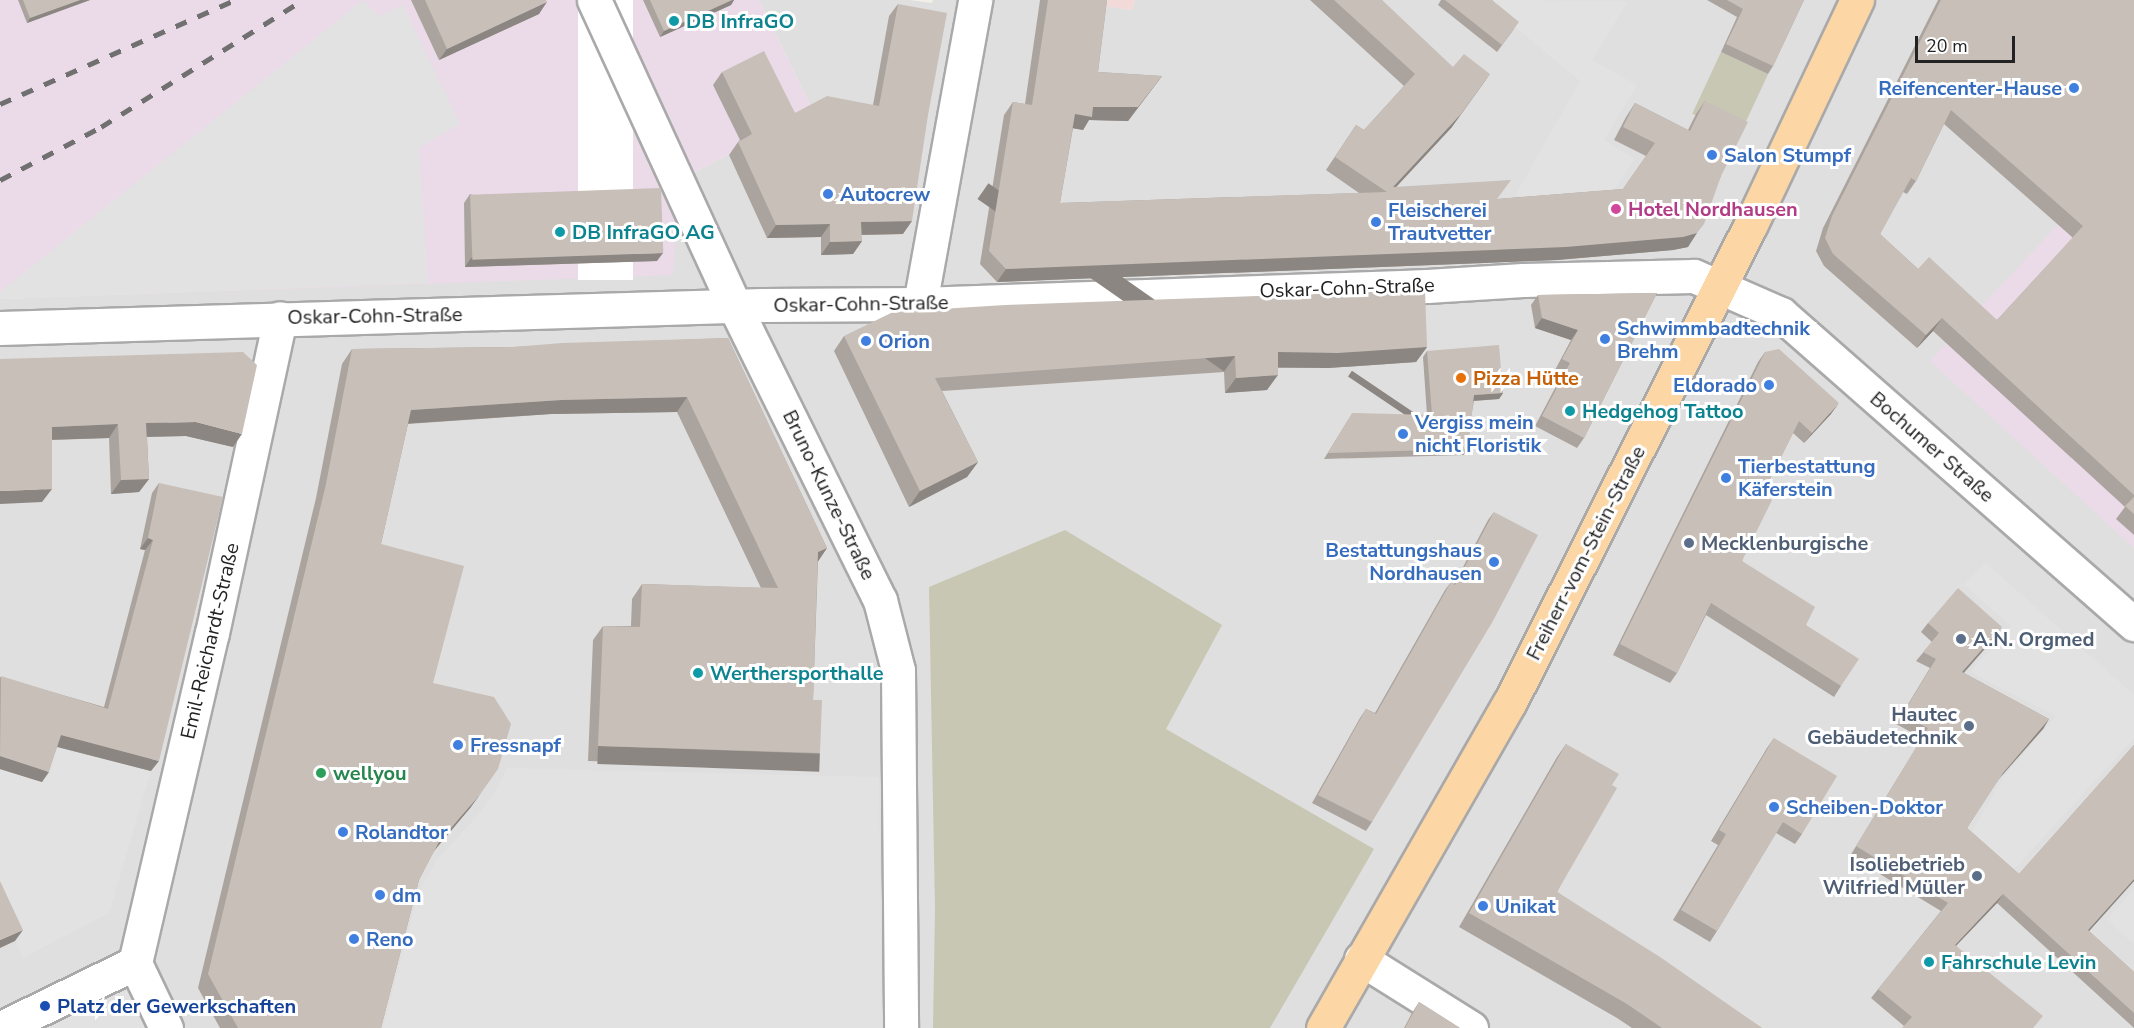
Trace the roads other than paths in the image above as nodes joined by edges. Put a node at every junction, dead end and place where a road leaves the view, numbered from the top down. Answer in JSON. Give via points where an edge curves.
{"nodes":[{"id":1,"x":594,"y":0,"type":"edge"},
{"id":2,"x":975,"y":0,"type":"edge"},
{"id":3,"x":1857,"y":0,"type":"edge"},
{"id":4,"x":1719,"y":287,"type":"junction"},
{"id":5,"x":920,"y":304,"type":"junction"},
{"id":6,"x":735,"y":307,"type":"junction"},
{"id":7,"x":280,"y":318,"type":"junction"},
{"id":8,"x":0,"y":328,"type":"edge"},
{"id":9,"x":2134,"y":624,"type":"edge"},
{"id":10,"x":1361,"y":959,"type":"junction"},
{"id":11,"x":135,"y":963,"type":"junction"},
{"id":12,"x":1,"y":1028,"type":"edge"},
{"id":13,"x":166,"y":1028,"type":"edge"},
{"id":14,"x":901,"y":1028,"type":"edge"},
{"id":15,"x":1323,"y":1028,"type":"edge"},
{"id":16,"x":1471,"y":1028,"type":"edge"}],
"edges":[{"from":1,"to":6,"type":"street","name":"Bruno-Kunze-Straße"},
{"from":2,"to":5,"type":"street"},
{"from":3,"to":4,"type":"main road","name":"Freiherr-vom-Stein-Straße"},
{"from":4,"to":5,"type":"street","name":"Oskar-Cohn-Straße","via":[[1694,276],[1534,279]]},
{"from":4,"to":9,"type":"street","name":"Bochumer Straße","via":[[1781,314]]},
{"from":4,"to":10,"type":"main road","name":"Freiherr-vom-Stein-Straße","via":[[1510,702]]},
{"from":5,"to":6,"type":"street","name":"Oskar-Cohn-Straße"},
{"from":6,"to":7,"type":"street","name":"Oskar-Cohn-Straße"},
{"from":6,"to":14,"type":"street","name":"Bruno-Kunze-Straße","via":[[880,600],[898,670]]},
{"from":7,"to":8,"type":"street","name":"Oskar-Cohn-Straße"},
{"from":7,"to":11,"type":"street","name":"Emil-Reichardt-Straße"},
{"from":10,"to":15,"type":"main road","name":"Freiherr-vom-Stein-Straße"},
{"from":10,"to":16,"type":"street"},
{"from":11,"to":12,"type":"street"},
{"from":11,"to":13,"type":"street"}]}
